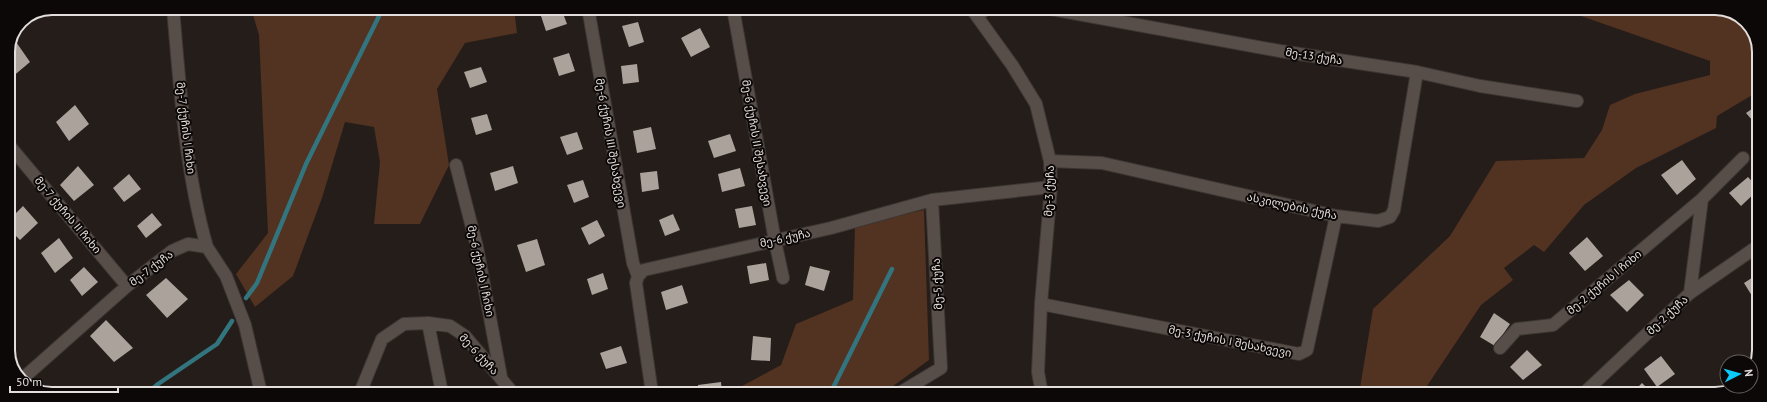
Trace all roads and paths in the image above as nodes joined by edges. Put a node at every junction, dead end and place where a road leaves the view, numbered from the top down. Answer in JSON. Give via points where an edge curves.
{"nodes":[{"id":1,"x":174,"y":15,"type":"edge"},
{"id":2,"x":589,"y":15,"type":"edge"},
{"id":3,"x":735,"y":15,"type":"edge"},
{"id":4,"x":981,"y":15,"type":"edge"},
{"id":5,"x":1088,"y":15,"type":"edge"},
{"id":6,"x":1417,"y":72,"type":"junction"},
{"id":7,"x":1577,"y":101,"type":"dead end"},
{"id":8,"x":15,"y":152,"type":"edge"},
{"id":9,"x":1743,"y":158,"type":"dead end"},
{"id":10,"x":1050,"y":161,"type":"junction"},
{"id":11,"x":456,"y":165,"type":"dead end"},
{"id":12,"x":1051,"y":187,"type":"junction"},
{"id":13,"x":1702,"y":199,"type":"junction"},
{"id":14,"x":932,"y":200,"type":"junction"},
{"id":15,"x":1336,"y":216,"type":"junction"},
{"id":16,"x":775,"y":241,"type":"junction"},
{"id":17,"x":207,"y":247,"type":"junction"},
{"id":18,"x":1752,"y":250,"type":"edge"},
{"id":19,"x":638,"y":276,"type":"junction"},
{"id":20,"x":784,"y":278,"type":"dead end"},
{"id":21,"x":127,"y":286,"type":"junction"},
{"id":22,"x":1690,"y":293,"type":"junction"},
{"id":23,"x":1041,"y":304,"type":"junction"},
{"id":24,"x":428,"y":323,"type":"junction"},
{"id":25,"x":1500,"y":348,"type":"dead end"},
{"id":26,"x":26,"y":376,"type":"edge"},
{"id":27,"x":502,"y":378,"type":"junction"},
{"id":28,"x":260,"y":387,"type":"edge"},
{"id":29,"x":362,"y":387,"type":"edge"},
{"id":30,"x":441,"y":387,"type":"edge"},
{"id":31,"x":509,"y":387,"type":"edge"},
{"id":32,"x":651,"y":387,"type":"edge"},
{"id":33,"x":910,"y":387,"type":"edge"},
{"id":34,"x":1041,"y":387,"type":"edge"},
{"id":35,"x":1590,"y":387,"type":"edge"}],
"edges":[{"from":1,"to":17,"type":"street","name":"მე-7 ქუჩის I ჩიხი","via":[[183,124],[197,214]]},
{"from":2,"to":19,"type":"street","name":"მე-6 ქუჩის III შესახვევი","via":[[633,263]]},
{"from":3,"to":16,"type":"street","name":"მე-6 ქუჩის II შესახვევი"},
{"from":4,"to":10,"type":"street","name":"მე-3 ქუჩა","via":[[1036,104]]},
{"from":5,"to":6,"type":"street","name":"მე-13 ქუჩა","via":[[1280,51]]},
{"from":6,"to":7,"type":"street","name":"მე-13 ქუჩა","via":[[1480,86]]},
{"from":6,"to":15,"type":"street","name":"ასკილების ქუჩა","via":[[1394,210],[1390,216],[1378,221]]},
{"from":8,"to":21,"type":"street","name":"მე-7 ქუჩის II ჩიხი"},
{"from":9,"to":13,"type":"street","name":"მე-2 ქუჩის I ჩიხი"},
{"from":10,"to":12,"type":"street","name":"მე-3 ქუჩა"},
{"from":10,"to":15,"type":"street","name":"ასკილების ქუჩა","via":[[1102,163]]},
{"from":11,"to":27,"type":"street","name":"მე-6 ქუჩის I ჩიხი","via":[[477,247]]},
{"from":12,"to":14,"type":"street","name":"მე-6 ქუჩა"},
{"from":12,"to":23,"type":"street","name":"მე-3 ქუჩა"},
{"from":13,"to":22,"type":"street"},
{"from":13,"to":25,"type":"street","name":"მე-2 ქუჩის I ჩიხი","via":[[1553,325],[1517,330]]},
{"from":14,"to":16,"type":"street","name":"მე-6 ქუჩა"},
{"from":14,"to":33,"type":"street","name":"მე-5 ქუჩა","via":[[941,368]]},
{"from":15,"to":23,"type":"street","name":"მე-3 ქუჩის I შესახვევი","via":[[1306,350],[1299,354]]},
{"from":16,"to":19,"type":"street","name":"მე-6 ქუჩა","via":[[653,267],[644,270]]},
{"from":16,"to":20,"type":"street","name":"მე-6 ქუჩის II შესახვევი"},
{"from":17,"to":21,"type":"street","name":"მე-7 ქუჩა","via":[[188,244],[172,251]]},
{"from":17,"to":28,"type":"street","via":[[226,276],[245,325]]},
{"from":18,"to":22,"type":"street","name":"მე-2 ქუჩა"},
{"from":19,"to":32,"type":"street","via":[[636,283]]},
{"from":21,"to":26,"type":"street","name":"მე-7 ქუჩა"},
{"from":22,"to":35,"type":"street","name":"მე-2 ქუჩა"},
{"from":23,"to":34,"type":"street","name":"მე-3 ქუჩა","via":[[1038,372]]},
{"from":24,"to":27,"type":"street","name":"მე-6 ქუჩა","via":[[450,326],[465,336]]},
{"from":24,"to":29,"type":"street","name":"მე-6 ქუჩა","via":[[404,324],[382,339]]},
{"from":24,"to":30,"type":"street"},
{"from":27,"to":31,"type":"street","name":"მე-6 ქუჩა"}]}
